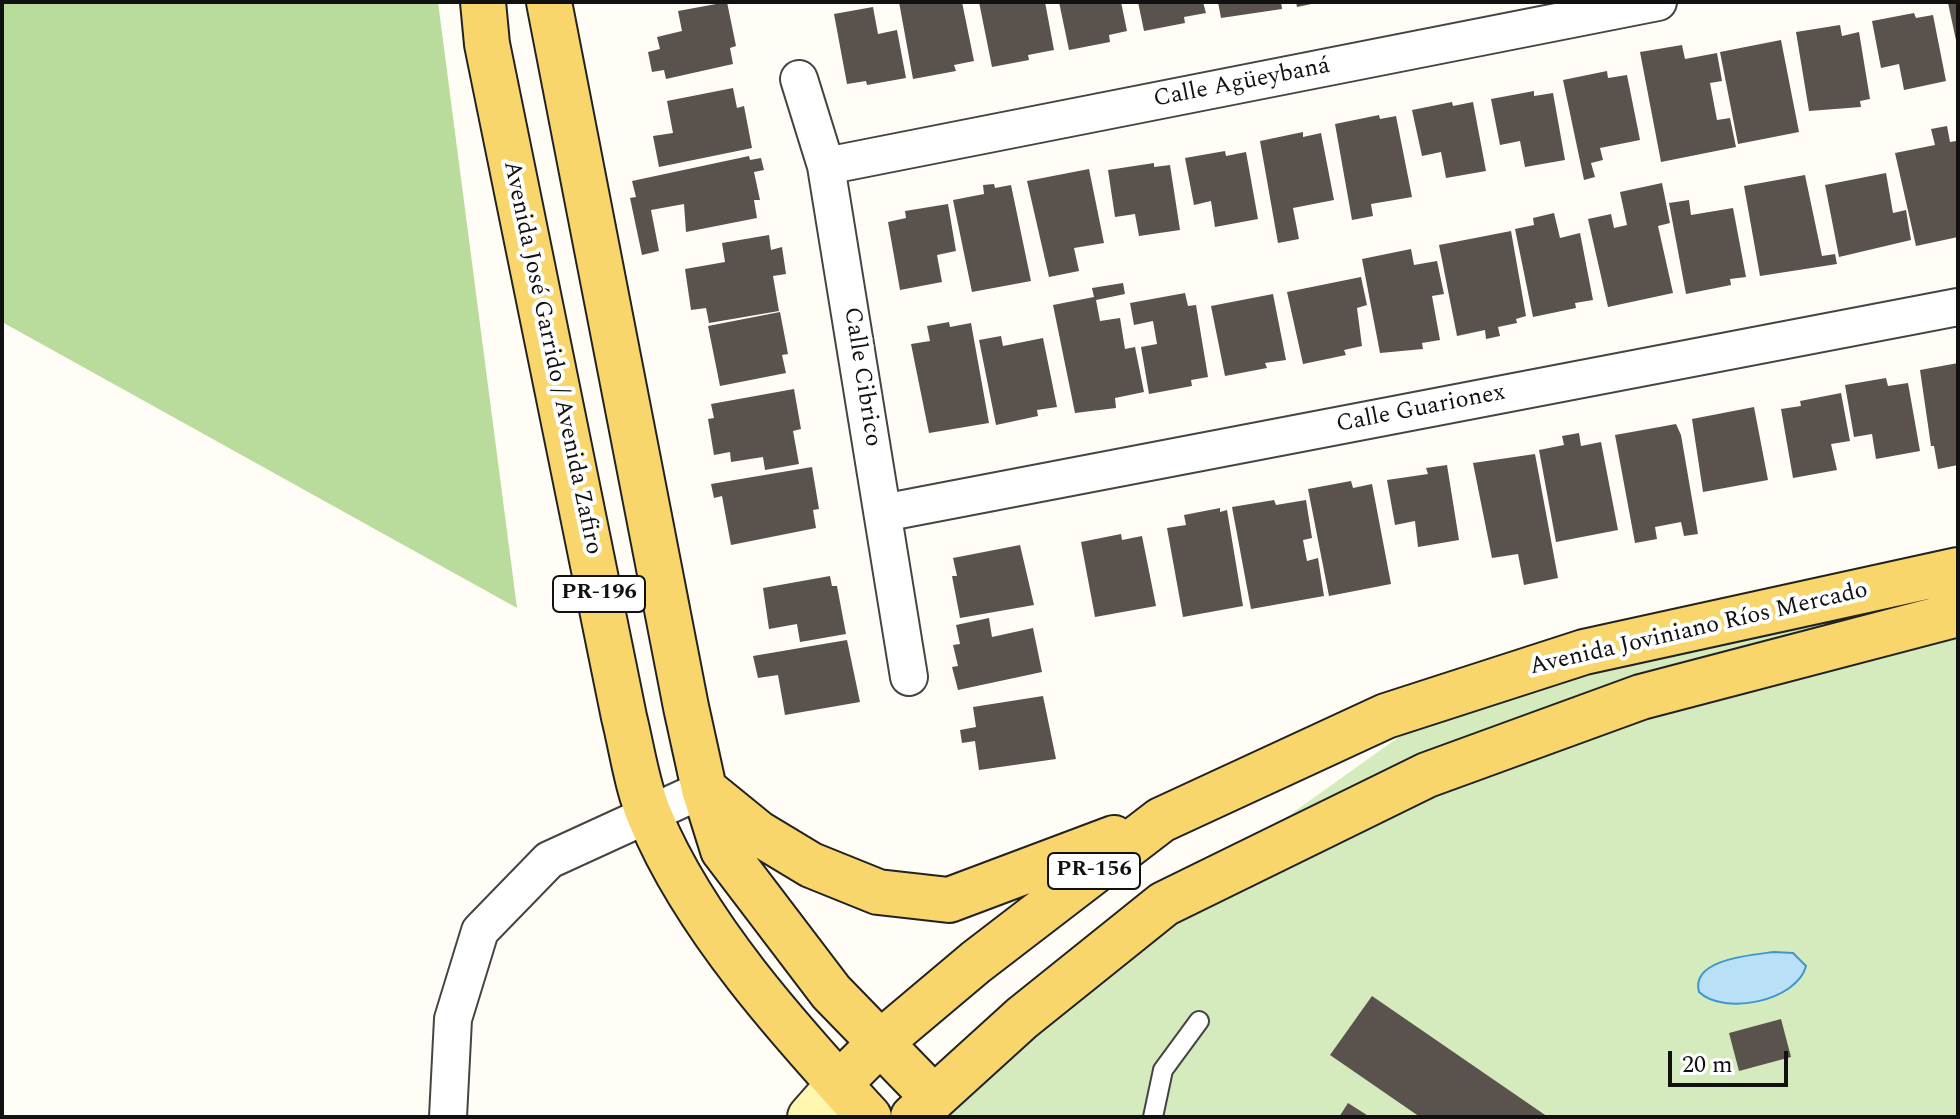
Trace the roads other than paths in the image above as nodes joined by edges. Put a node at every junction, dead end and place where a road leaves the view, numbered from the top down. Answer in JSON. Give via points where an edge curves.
{"nodes":[{"id":1,"x":483,"y":2,"type":"edge"},
{"id":2,"x":549,"y":2,"type":"edge"},
{"id":3,"x":1658,"y":2,"type":"edge"},
{"id":4,"x":799,"y":79,"type":"dead end"},
{"id":5,"x":826,"y":166,"type":"junction"},
{"id":6,"x":1958,"y":307,"type":"edge"},
{"id":7,"x":883,"y":513,"type":"junction"},
{"id":8,"x":1958,"y":570,"type":"edge"},
{"id":9,"x":1958,"y":614,"type":"edge"},
{"id":10,"x":909,"y":677,"type":"dead end"},
{"id":11,"x":704,"y":789,"type":"junction"},
{"id":12,"x":648,"y":814,"type":"junction"},
{"id":13,"x":1161,"y":820,"type":"junction"},
{"id":14,"x":1199,"y":1021,"type":"dead end"},
{"id":15,"x":881,"y":1042,"type":"junction"},
{"id":16,"x":839,"y":1084,"type":"junction"},
{"id":17,"x":930,"y":1107,"type":"edge"},
{"id":18,"x":448,"y":1117,"type":"edge"},
{"id":19,"x":810,"y":1117,"type":"edge"},
{"id":20,"x":869,"y":1117,"type":"edge"},
{"id":21,"x":1153,"y":1117,"type":"edge"}],
"edges":[{"from":1,"to":12,"type":"main road","name":"Avenida José Garrido / Avenida Zafiro","number":"PR-196","via":[[487,44]]},
{"from":2,"to":11,"type":"main road","number":"PR-196"},
{"from":3,"to":5,"type":"street","name":"Calle Agüeybaná"},
{"from":4,"to":5,"type":"street","name":"Calle Cibrico"},
{"from":5,"to":7,"type":"street","name":"Calle Cibrico"},
{"from":6,"to":7,"type":"street","name":"Calle Guarionex"},
{"from":7,"to":10,"type":"street","name":"Calle Cibrico"},
{"from":8,"to":13,"type":"main road","name":"Avenida Joviniano Ríos Mercado","number":"PR-156","via":[[1584,652],[1386,716]]},
{"from":9,"to":17,"type":"main road","name":"Avenida Joviniano Ríos Mercado","number":"PR-156","via":[[1641,697],[1427,775],[1164,904],[1022,1018]]},
{"from":11,"to":12,"type":"street"},
{"from":11,"to":13,"type":"main road","via":[[758,833],[811,865],[878,892],[949,900]]},
{"from":11,"to":15,"type":"main road","number":"PR-196","via":[[723,850],[748,886],[831,992]]},
{"from":12,"to":16,"type":"main road","name":"Avenida José Garrido / Avenida Zafiro","number":"PR-196","via":[[678,878],[705,917]]},
{"from":12,"to":18,"type":"street","via":[[549,860],[480,931],[453,1019]]},
{"from":13,"to":15,"type":"main road","name":"Avenida Joviniano Ríos Mercado","number":"PR-156"},
{"from":14,"to":21,"type":"lane","via":[[1163,1070]]},
{"from":15,"to":16,"type":"main road","name":"Avenida Joviniano Ríos Mercado","number":"PR-156"},
{"from":15,"to":17,"type":"main road","number":"PR-196"},
{"from":16,"to":19,"type":"main road","name":"Avenida Joviniano Ríos Mercado","number":"PR-156"},
{"from":16,"to":20,"type":"main road","name":"Avenida José Garrido / Avenida Zafiro","number":"PR-196"}]}
